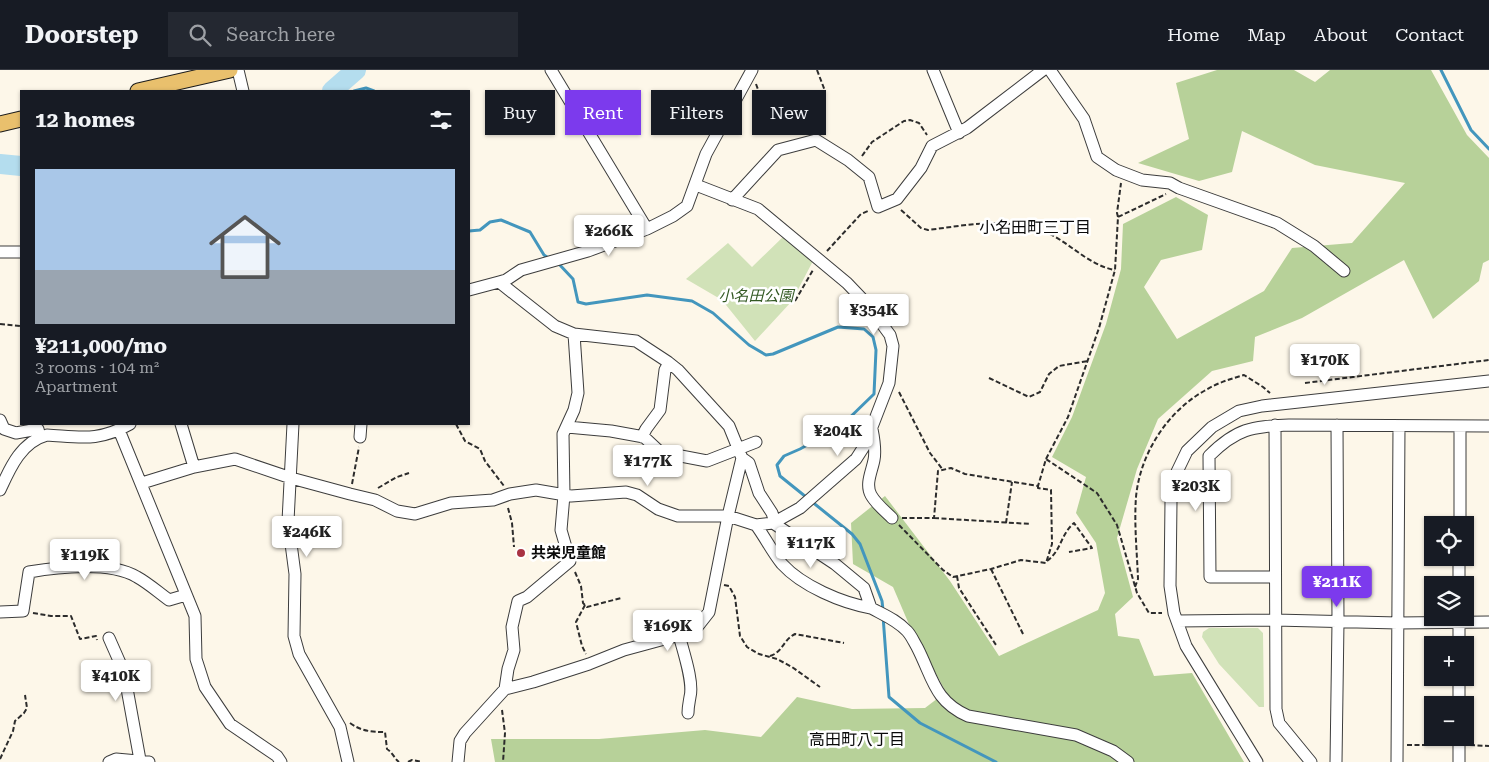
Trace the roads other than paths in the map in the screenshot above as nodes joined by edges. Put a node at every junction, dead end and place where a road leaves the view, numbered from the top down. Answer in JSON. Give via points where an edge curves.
{"nodes":[{"id":1,"x":230,"y":70,"type":"edge"},
{"id":2,"x":238,"y":70,"type":"edge"},
{"id":3,"x":551,"y":70,"type":"edge"},
{"id":4,"x":933,"y":70,"type":"edge"},
{"id":5,"x":1043,"y":70,"type":"edge"},
{"id":6,"x":1050,"y":70,"type":"edge"},
{"id":7,"x":751,"y":72,"type":"edge"},
{"id":8,"x":142,"y":90,"type":"edge"},
{"id":9,"x":242,"y":90,"type":"edge"},
{"id":10,"x":20,"y":119,"type":"edge"},
{"id":11,"x":0,"y":124,"type":"edge"},
{"id":12,"x":959,"y":133,"type":"junction"},
{"id":13,"x":696,"y":185,"type":"junction"},
{"id":14,"x":732,"y":200,"type":"junction"},
{"id":15,"x":647,"y":229,"type":"junction"},
{"id":16,"x":1,"y":249,"type":"edge"},
{"id":17,"x":20,"y":252,"type":"edge"},
{"id":18,"x":1344,"y":271,"type":"dead end"},
{"id":19,"x":498,"y":282,"type":"junction"},
{"id":20,"x":470,"y":290,"type":"edge"},
{"id":21,"x":574,"y":334,"type":"junction"},
{"id":22,"x":669,"y":363,"type":"junction"},
{"id":23,"x":1489,"y":382,"type":"edge"},
{"id":24,"x":0,"y":420,"type":"edge"},
{"id":25,"x":128,"y":425,"type":"edge"},
{"id":26,"x":181,"y":425,"type":"edge"},
{"id":27,"x":293,"y":425,"type":"edge"},
{"id":28,"x":361,"y":425,"type":"edge"},
{"id":29,"x":1337,"y":425,"type":"junction"},
{"id":30,"x":1275,"y":426,"type":"junction"},
{"id":31,"x":1399,"y":426,"type":"junction"},
{"id":32,"x":1460,"y":426,"type":"junction"},
{"id":33,"x":1489,"y":426,"type":"edge"},
{"id":34,"x":567,"y":427,"type":"junction"},
{"id":35,"x":872,"y":429,"type":"junction"},
{"id":36,"x":29,"y":430,"type":"junction"},
{"id":37,"x":119,"y":430,"type":"junction"},
{"id":38,"x":40,"y":437,"type":"junction"},
{"id":39,"x":360,"y":437,"type":"road end"},
{"id":40,"x":642,"y":437,"type":"junction"},
{"id":41,"x":756,"y":442,"type":"dead end"},
{"id":42,"x":740,"y":454,"type":"junction"},
{"id":43,"x":18,"y":456,"type":"junction"},
{"id":44,"x":194,"y":467,"type":"junction"},
{"id":45,"x":291,"y":478,"type":"junction"},
{"id":46,"x":142,"y":483,"type":"junction"},
{"id":47,"x":0,"y":490,"type":"edge"},
{"id":48,"x":564,"y":495,"type":"junction"},
{"id":49,"x":728,"y":516,"type":"junction"},
{"id":50,"x":1460,"y":516,"type":"edge"},
{"id":51,"x":892,"y":518,"type":"road end"},
{"id":52,"x":774,"y":522,"type":"junction"},
{"id":53,"x":756,"y":525,"type":"junction"},
{"id":54,"x":1275,"y":576,"type":"junction"},
{"id":55,"x":186,"y":595,"type":"junction"},
{"id":56,"x":873,"y":609,"type":"junction"},
{"id":57,"x":0,"y":612,"type":"edge"},
{"id":58,"x":1175,"y":617,"type":"junction"},
{"id":59,"x":1274,"y":620,"type":"junction"},
{"id":60,"x":1474,"y":621,"type":"edge"},
{"id":61,"x":1338,"y":622,"type":"junction"},
{"id":62,"x":1424,"y":622,"type":"edge"},
{"id":63,"x":1489,"y":622,"type":"edge"},
{"id":64,"x":1398,"y":623,"type":"junction"},
{"id":65,"x":679,"y":635,"type":"junction"},
{"id":66,"x":109,"y":638,"type":"road end"},
{"id":67,"x":502,"y":691,"type":"junction"},
{"id":68,"x":688,"y":713,"type":"dead end"},
{"id":69,"x":1459,"y":746,"type":"edge"},
{"id":70,"x":145,"y":761,"type":"edge"},
{"id":71,"x":109,"y":762,"type":"edge"},
{"id":72,"x":281,"y":762,"type":"edge"},
{"id":73,"x":348,"y":762,"type":"edge"},
{"id":74,"x":458,"y":762,"type":"edge"},
{"id":75,"x":1128,"y":762,"type":"edge"},
{"id":76,"x":1257,"y":762,"type":"edge"},
{"id":77,"x":1311,"y":762,"type":"edge"},
{"id":78,"x":1336,"y":762,"type":"edge"},
{"id":79,"x":1397,"y":762,"type":"edge"},
{"id":80,"x":1459,"y":762,"type":"edge"}],
"edges":[{"from":1,"to":8,"type":"main road"},
{"from":2,"to":9,"type":"street"},
{"from":3,"to":15,"type":"street"},
{"from":4,"to":12,"type":"street"},
{"from":5,"to":12,"type":"street"},
{"from":6,"to":18,"type":"street","via":[[1084,119],[1097,157],[1116,170],[1142,180],[1170,183],[1277,223],[1314,246]]},
{"from":7,"to":13,"type":"street","via":[[706,154]]},
{"from":10,"to":11,"type":"main road"},
{"from":12,"to":14,"type":"street","via":[[932,146],[921,168],[897,199],[878,208],[870,176],[816,140],[778,150]]},
{"from":13,"to":14,"type":"street"},
{"from":13,"to":15,"type":"street","via":[[687,206]]},
{"from":14,"to":35,"type":"street","via":[[758,209],[847,283],[890,335],[893,346],[889,383]]},
{"from":15,"to":19,"type":"street","via":[[588,251],[521,270]]},
{"from":16,"to":17,"type":"street"},
{"from":19,"to":20,"type":"street"},
{"from":19,"to":21,"type":"street","via":[[555,326]]},
{"from":21,"to":22,"type":"street","via":[[636,341]]},
{"from":21,"to":34,"type":"street","via":[[578,393]]},
{"from":22,"to":40,"type":"street","via":[[665,370],[660,410]]},
{"from":22,"to":42,"type":"street","via":[[729,426]]},
{"from":23,"to":58,"type":"street","via":[[1262,406],[1239,411],[1212,427],[1187,451],[1174,478],[1170,502],[1170,586]]},
{"from":24,"to":36,"type":"street","via":[[4,429],[16,434]]},
{"from":25,"to":37,"type":"street"},
{"from":26,"to":44,"type":"street"},
{"from":27,"to":45,"type":"street"},
{"from":28,"to":39,"type":"street"},
{"from":29,"to":30,"type":"street"},
{"from":29,"to":31,"type":"street"},
{"from":29,"to":61,"type":"street"},
{"from":30,"to":54,"type":"street"},
{"from":30,"to":54,"type":"street","via":[[1246,429],[1230,437],[1209,456],[1210,577]]},
{"from":31,"to":32,"type":"street"},
{"from":31,"to":64,"type":"street"},
{"from":32,"to":33,"type":"street"},
{"from":32,"to":50,"type":"street"},
{"from":34,"to":40,"type":"street"},
{"from":34,"to":48,"type":"street","via":[[563,434]]},
{"from":35,"to":51,"type":"street","via":[[875,442],[869,493]]},
{"from":35,"to":52,"type":"street","via":[[856,459],[804,504]]},
{"from":36,"to":38,"type":"street","via":[[38,429]]},
{"from":36,"to":43,"type":"street","via":[[18,446]]},
{"from":37,"to":38,"type":"street","via":[[90,438]]},
{"from":37,"to":46,"type":"street"},
{"from":38,"to":43,"type":"street"},
{"from":40,"to":42,"type":"street","via":[[660,452],[707,461]]},
{"from":41,"to":42,"type":"street"},
{"from":42,"to":49,"type":"street"},
{"from":42,"to":52,"type":"street","via":[[748,462]]},
{"from":43,"to":47,"type":"street"},
{"from":44,"to":45,"type":"street","via":[[235,459]]},
{"from":44,"to":46,"type":"street"},
{"from":45,"to":48,"type":"street","via":[[415,514],[451,503],[493,500],[536,490]]},
{"from":45,"to":73,"type":"street","via":[[288,521],[295,574],[294,636],[299,654],[340,727]]},
{"from":46,"to":55,"type":"street"},
{"from":48,"to":49,"type":"street","via":[[626,492],[678,516]]},
{"from":48,"to":67,"type":"street","via":[[561,530],[570,561],[518,601],[512,627],[514,650]]},
{"from":49,"to":53,"type":"street"},
{"from":49,"to":65,"type":"street","via":[[709,612],[694,631]]},
{"from":52,"to":53,"type":"street"},
{"from":52,"to":56,"type":"street","via":[[836,564],[864,588]]},
{"from":53,"to":56,"type":"street","via":[[782,564],[815,589]]},
{"from":54,"to":59,"type":"street"},
{"from":55,"to":57,"type":"street","via":[[168,600],[135,576],[109,568],[60,567],[29,572],[23,611]]},
{"from":55,"to":72,"type":"street","via":[[194,616],[196,659],[204,686],[230,724]]},
{"from":56,"to":75,"type":"street","via":[[908,632],[940,696],[956,711],[968,716],[1076,735],[1113,751]]},
{"from":58,"to":59,"type":"street"},
{"from":58,"to":76,"type":"street","via":[[1186,646]]},
{"from":59,"to":61,"type":"street"},
{"from":59,"to":77,"type":"street","via":[[1276,709],[1280,723]]},
{"from":60,"to":63,"type":"street"},
{"from":61,"to":64,"type":"street"},
{"from":61,"to":78,"type":"street"},
{"from":62,"to":64,"type":"street"},
{"from":64,"to":79,"type":"street"},
{"from":65,"to":67,"type":"street"},
{"from":65,"to":68,"type":"street","via":[[689,673],[691,697]]},
{"from":66,"to":70,"type":"street","via":[[124,672]]},
{"from":67,"to":74,"type":"street","via":[[465,732],[460,741]]},
{"from":69,"to":80,"type":"street"},
{"from":70,"to":71,"type":"street","via":[[116,759]]}]}
